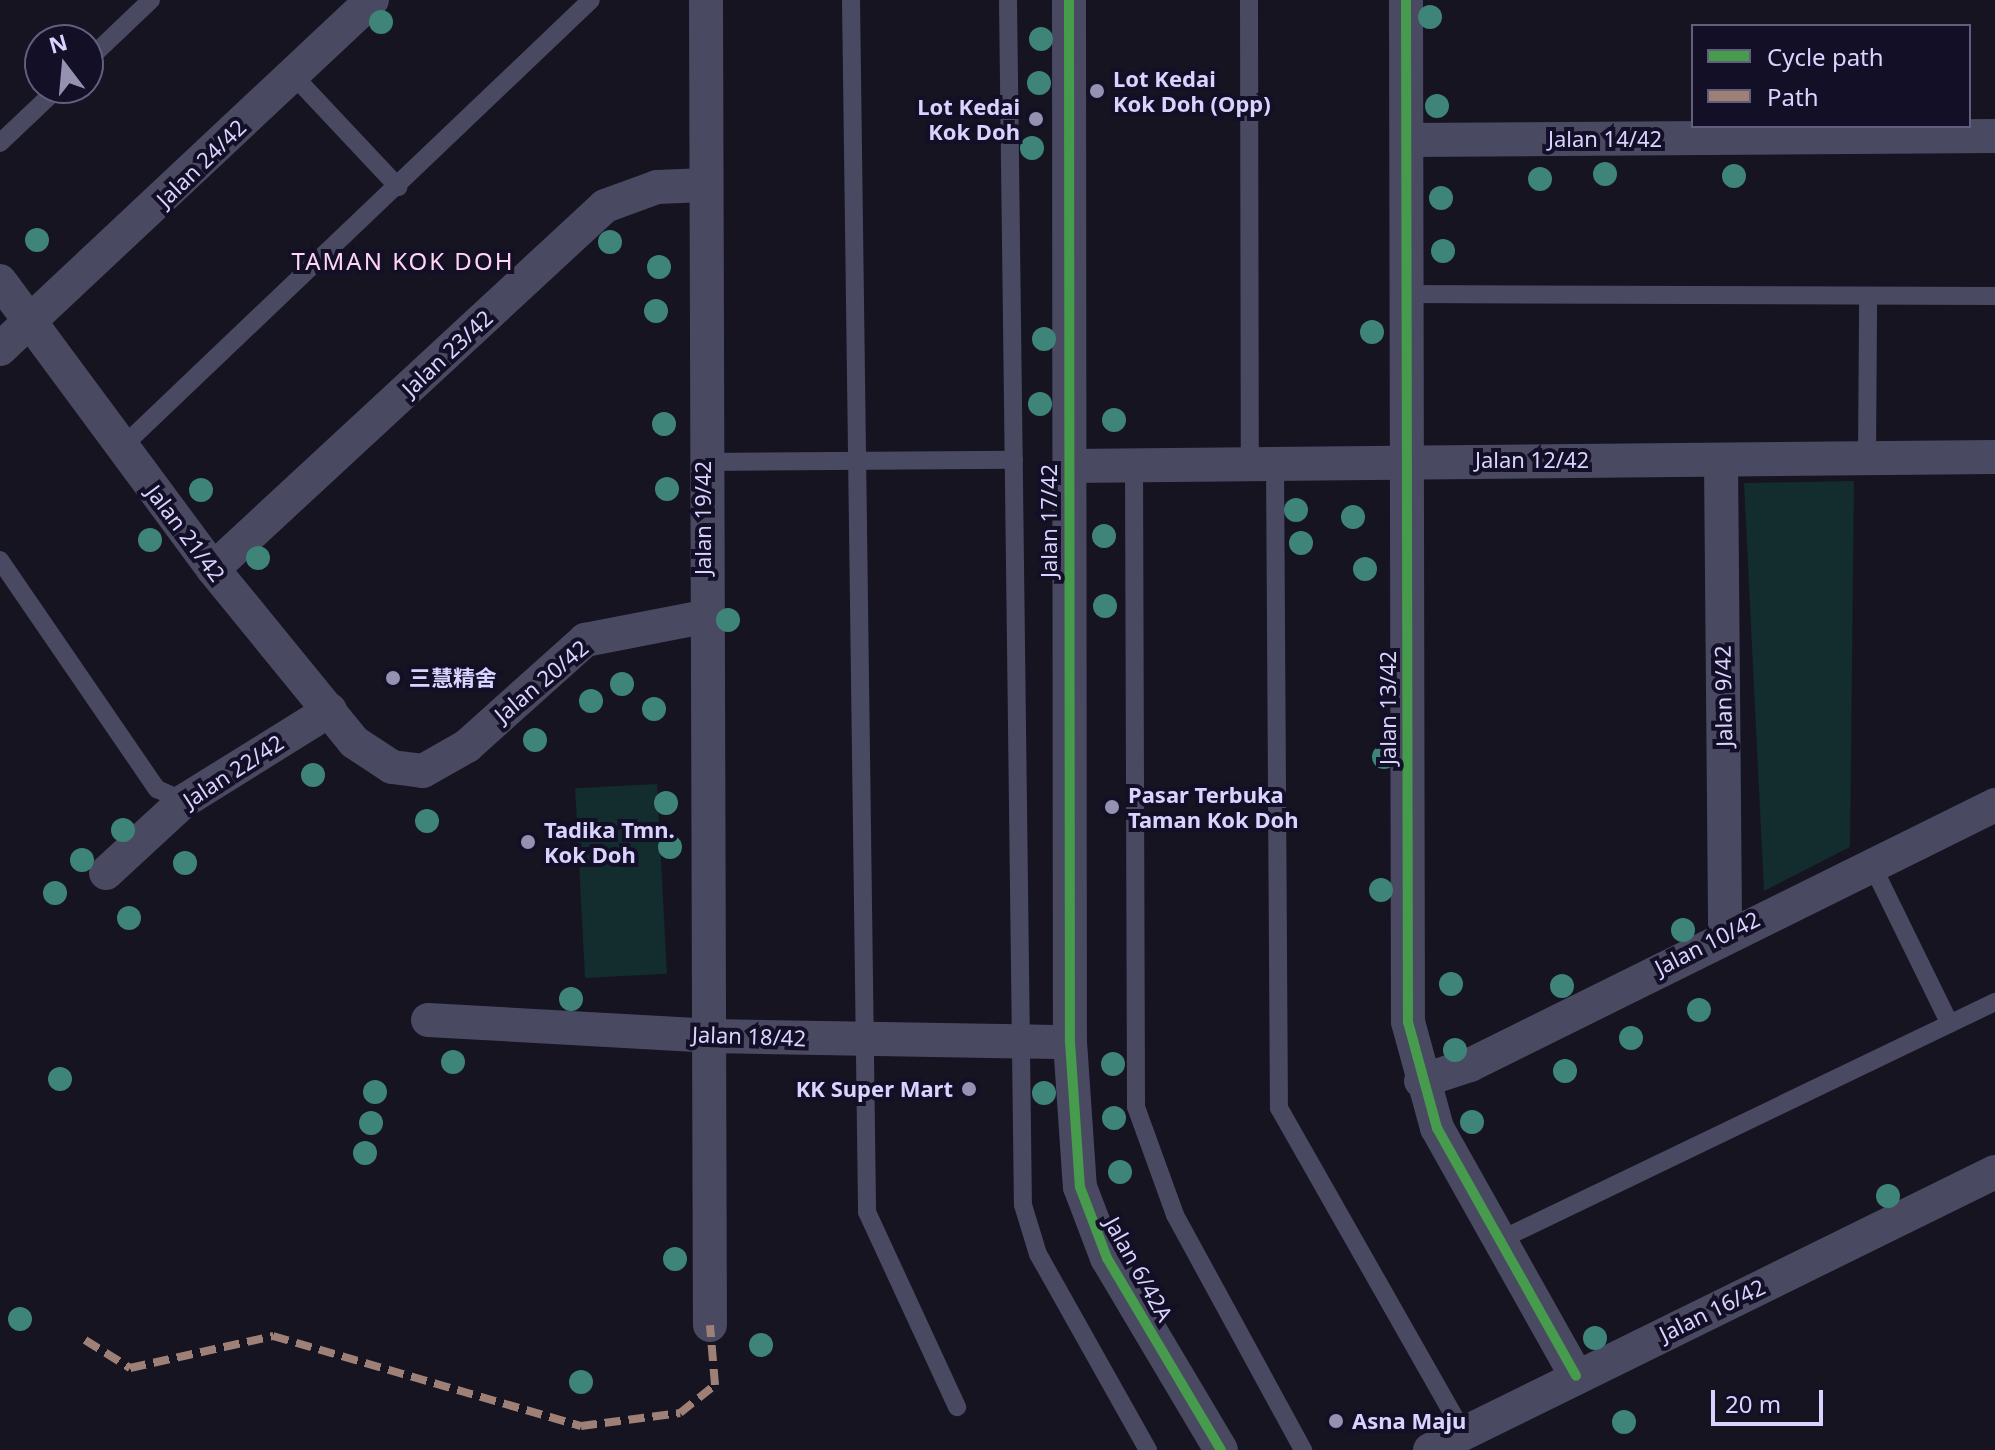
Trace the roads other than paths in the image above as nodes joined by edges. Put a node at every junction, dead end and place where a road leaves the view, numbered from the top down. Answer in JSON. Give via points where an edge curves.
{"nodes":[{"id":1,"x":151,"y":0,"type":"edge"},
{"id":2,"x":372,"y":0,"type":"edge"},
{"id":3,"x":591,"y":0,"type":"edge"},
{"id":4,"x":706,"y":0,"type":"edge"},
{"id":5,"x":851,"y":0,"type":"edge"},
{"id":6,"x":1008,"y":0,"type":"edge"},
{"id":7,"x":1069,"y":0,"type":"edge"},
{"id":8,"x":1249,"y":0,"type":"edge"},
{"id":9,"x":1406,"y":0,"type":"edge"},
{"id":10,"x":104,"y":45,"type":"edge"},
{"id":11,"x":293,"y":75,"type":"junction"},
{"id":12,"x":41,"y":104,"type":"edge"},
{"id":13,"x":1995,"y":136,"type":"edge"},
{"id":14,"x":1408,"y":140,"type":"junction"},
{"id":15,"x":0,"y":143,"type":"edge"},
{"id":16,"x":705,"y":185,"type":"junction"},
{"id":17,"x":398,"y":187,"type":"junction"},
{"id":18,"x":0,"y":281,"type":"edge"},
{"id":19,"x":1406,"y":294,"type":"junction"},
{"id":20,"x":1868,"y":296,"type":"junction"},
{"id":21,"x":1995,"y":296,"type":"edge"},
{"id":22,"x":30,"y":326,"type":"junction"},
{"id":23,"x":0,"y":349,"type":"edge"},
{"id":24,"x":121,"y":448,"type":"junction"},
{"id":25,"x":1995,"y":457,"type":"edge"},
{"id":26,"x":1867,"y":458,"type":"junction"},
{"id":27,"x":1408,"y":459,"type":"junction"},
{"id":28,"x":1014,"y":460,"type":"junction"},
{"id":29,"x":855,"y":461,"type":"junction"},
{"id":30,"x":1721,"y":461,"type":"junction"},
{"id":31,"x":703,"y":462,"type":"junction"},
{"id":32,"x":1262,"y":462,"type":"junction"},
{"id":33,"x":1134,"y":464,"type":"junction"},
{"id":34,"x":1069,"y":466,"type":"junction"},
{"id":35,"x":0,"y":560,"type":"edge"},
{"id":36,"x":213,"y":569,"type":"junction"},
{"id":37,"x":703,"y":617,"type":"junction"},
{"id":38,"x":330,"y":710,"type":"junction"},
{"id":39,"x":392,"y":767,"type":"joint"},
{"id":40,"x":184,"y":801,"type":"junction"},
{"id":41,"x":1995,"y":805,"type":"edge"},
{"id":42,"x":1871,"y":863,"type":"junction"},
{"id":43,"x":106,"y":873,"type":"dead end"},
{"id":44,"x":1725,"y":932,"type":"junction"},
{"id":45,"x":1995,"y":1002,"type":"edge"},
{"id":46,"x":428,"y":1020,"type":"dead end"},
{"id":47,"x":1950,"y":1024,"type":"junction"},
{"id":48,"x":710,"y":1036,"type":"junction"},
{"id":49,"x":860,"y":1039,"type":"junction"},
{"id":50,"x":1018,"y":1042,"type":"junction"},
{"id":51,"x":1070,"y":1042,"type":"junction"},
{"id":52,"x":1421,"y":1081,"type":"junction"},
{"id":53,"x":1995,"y":1172,"type":"edge"},
{"id":54,"x":1500,"y":1240,"type":"junction"},
{"id":55,"x":710,"y":1325,"type":"dead end"},
{"id":56,"x":1576,"y":1376,"type":"junction"},
{"id":57,"x":957,"y":1407,"type":"dead end"},
{"id":58,"x":1464,"y":1433,"type":"junction"},
{"id":59,"x":1148,"y":1450,"type":"edge"},
{"id":60,"x":1221,"y":1450,"type":"edge"},
{"id":61,"x":1303,"y":1450,"type":"edge"},
{"id":62,"x":1430,"y":1450,"type":"edge"}],
"edges":[{"from":1,"to":10,"type":"lane"},
{"from":2,"to":11,"type":"street","name":"Jalan 24/42"},
{"from":3,"to":17,"type":"lane"},
{"from":4,"to":16,"type":"street","name":"Jalan 19/42"},
{"from":5,"to":29,"type":"lane"},
{"from":6,"to":28,"type":"lane"},
{"from":7,"to":34,"type":"street","name":"Jalan 17/42"},
{"from":8,"to":32,"type":"lane"},
{"from":9,"to":14,"type":"street","name":"Jalan 13/42"},
{"from":11,"to":17,"type":"lane"},
{"from":11,"to":22,"type":"street","name":"Jalan 24/42"},
{"from":12,"to":15,"type":"lane"},
{"from":13,"to":14,"type":"street","name":"Jalan 14/42"},
{"from":14,"to":19,"type":"street","name":"Jalan 13/42"},
{"from":16,"to":31,"type":"street","name":"Jalan 19/42"},
{"from":16,"to":36,"type":"street","name":"Jalan 23/42","via":[[657,187],[605,206]]},
{"from":17,"to":24,"type":"lane"},
{"from":18,"to":22,"type":"street","name":"Jalan 21/42"},
{"from":19,"to":20,"type":"lane"},
{"from":19,"to":27,"type":"street","name":"Jalan 13/42"},
{"from":20,"to":21,"type":"lane"},
{"from":20,"to":26,"type":"lane"},
{"from":22,"to":23,"type":"street","name":"Jalan 24/42"},
{"from":22,"to":24,"type":"street","name":"Jalan 21/42"},
{"from":24,"to":36,"type":"street","name":"Jalan 21/42"},
{"from":25,"to":26,"type":"street","name":"Jalan 12/42"},
{"from":26,"to":30,"type":"street","name":"Jalan 12/42"},
{"from":27,"to":30,"type":"street","name":"Jalan 12/42"},
{"from":27,"to":32,"type":"street","name":"Jalan 12/42"},
{"from":27,"to":52,"type":"street","name":"Jalan 13/42","via":[[1408,1022]]},
{"from":28,"to":29,"type":"lane"},
{"from":28,"to":50,"type":"lane"},
{"from":29,"to":31,"type":"lane"},
{"from":29,"to":49,"type":"lane"},
{"from":30,"to":44,"type":"street","name":"Jalan 9/42"},
{"from":31,"to":37,"type":"street","name":"Jalan 19/42"},
{"from":32,"to":33,"type":"street","name":"Jalan 12/42"},
{"from":32,"to":58,"type":"lane","via":[[1279,1108]]},
{"from":33,"to":34,"type":"street","name":"Jalan 12/42"},
{"from":33,"to":61,"type":"lane","via":[[1136,1107],[1175,1215]]},
{"from":34,"to":51,"type":"street","name":"Jalan 17/42"},
{"from":35,"to":40,"type":"lane","via":[[157,789]]},
{"from":36,"to":38,"type":"street","name":"Jalan 21/42"},
{"from":37,"to":39,"type":"street","name":"Jalan 20/42","via":[[585,640],[467,746],[423,771]]},
{"from":37,"to":48,"type":"street","name":"Jalan 19/42"},
{"from":38,"to":39,"type":"street","name":"Jalan 21/42","via":[[354,742]]},
{"from":38,"to":40,"type":"street","name":"Jalan 22/42"},
{"from":40,"to":43,"type":"street","name":"Jalan 22/42"},
{"from":41,"to":42,"type":"street","name":"Jalan 10/42"},
{"from":42,"to":44,"type":"street","name":"Jalan 10/42"},
{"from":42,"to":47,"type":"lane"},
{"from":44,"to":52,"type":"street","name":"Jalan 10/42","via":[[1470,1065]]},
{"from":45,"to":47,"type":"lane"},
{"from":46,"to":48,"type":"street","name":"Jalan 18/42"},
{"from":47,"to":54,"type":"lane"},
{"from":48,"to":49,"type":"street","name":"Jalan 18/42"},
{"from":48,"to":55,"type":"street","name":"Jalan 19/42"},
{"from":49,"to":50,"type":"street","name":"Jalan 18/42"},
{"from":49,"to":57,"type":"lane","via":[[867,1212]]},
{"from":50,"to":51,"type":"street","name":"Jalan 18/42"},
{"from":50,"to":59,"type":"lane","via":[[1028,1228]]},
{"from":51,"to":60,"type":"street","name":"Jalan 6/42A","via":[[1083,1205]]},
{"from":52,"to":54,"type":"street","name":"Jalan 13/42","via":[[1437,1128]]},
{"from":53,"to":56,"type":"street","name":"Jalan 16/42"},
{"from":54,"to":56,"type":"street","name":"Jalan 13/42"},
{"from":56,"to":58,"type":"street","name":"Jalan 16/42"},
{"from":58,"to":62,"type":"street","name":"Jalan 16/42"}]}
